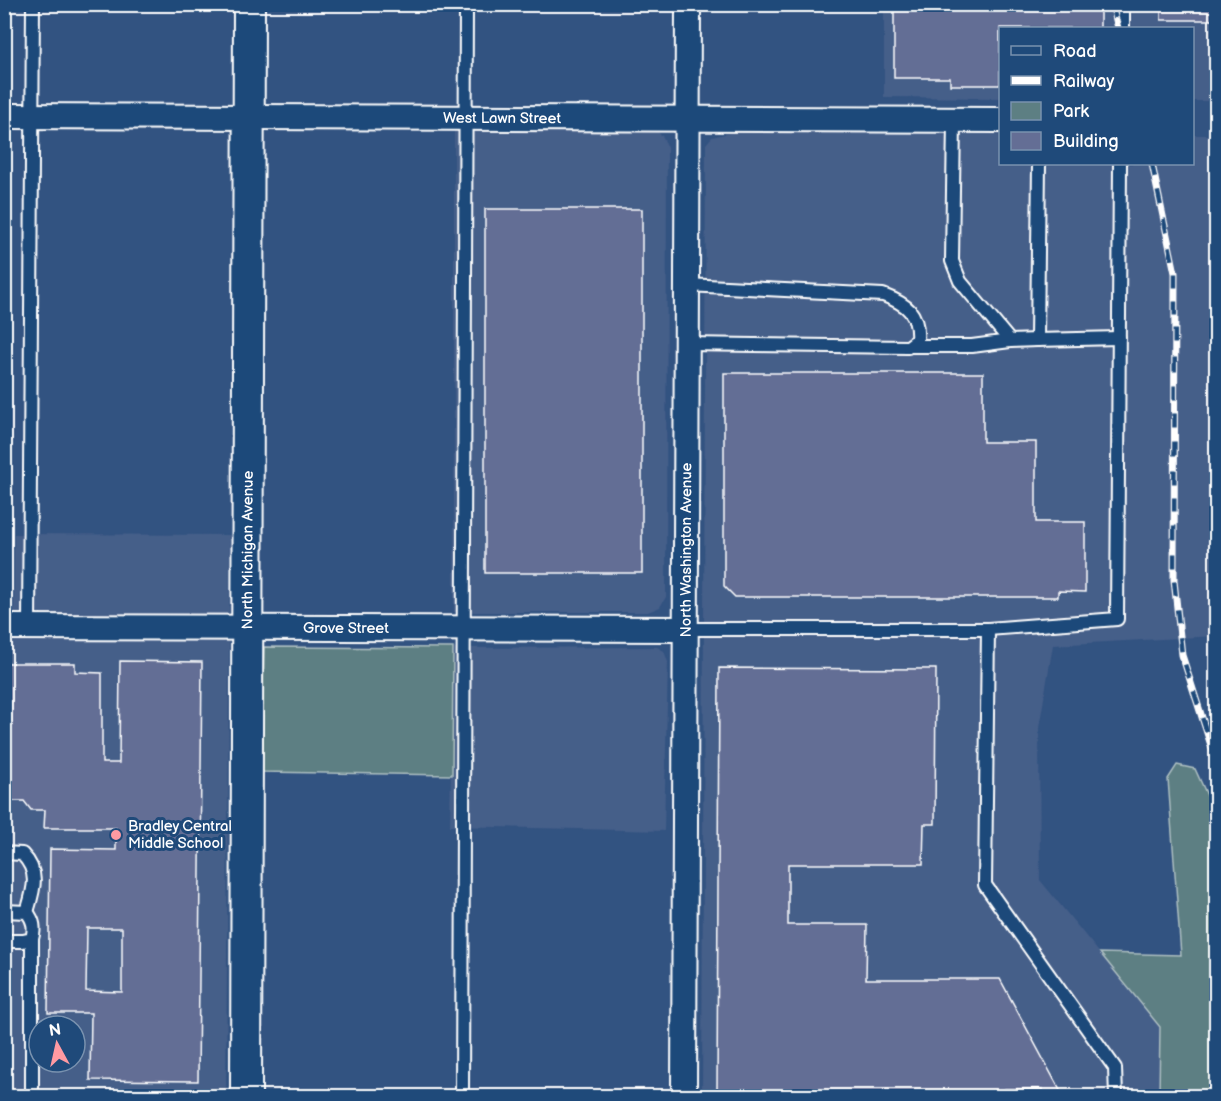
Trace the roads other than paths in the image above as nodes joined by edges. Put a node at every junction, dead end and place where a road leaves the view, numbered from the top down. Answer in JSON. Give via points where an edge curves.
{"nodes":[{"id":1,"x":33,"y":4,"type":"edge"},
{"id":2,"x":249,"y":4,"type":"edge"},
{"id":3,"x":466,"y":4,"type":"edge"},
{"id":4,"x":688,"y":4,"type":"edge"},
{"id":5,"x":1124,"y":4,"type":"edge"},
{"id":6,"x":1123,"y":27,"type":"edge"},
{"id":7,"x":4,"y":116,"type":"edge"},
{"id":8,"x":32,"y":116,"type":"junction"},
{"id":9,"x":249,"y":118,"type":"junction"},
{"id":10,"x":466,"y":118,"type":"junction"},
{"id":11,"x":687,"y":119,"type":"junction"},
{"id":12,"x":954,"y":120,"type":"junction"},
{"id":13,"x":999,"y":120,"type":"edge"},
{"id":14,"x":1039,"y":165,"type":"edge"},
{"id":15,"x":1120,"y":165,"type":"edge"},
{"id":16,"x":687,"y":285,"type":"junction"},
{"id":17,"x":1119,"y":338,"type":"junction"},
{"id":18,"x":1037,"y":339,"type":"junction"},
{"id":19,"x":1010,"y":341,"type":"junction"},
{"id":20,"x":687,"y":344,"type":"junction"},
{"id":21,"x":911,"y":346,"type":"junction"},
{"id":22,"x":4,"y":627,"type":"edge"},
{"id":23,"x":29,"y":627,"type":"junction"},
{"id":24,"x":247,"y":628,"type":"junction"},
{"id":25,"x":464,"y":629,"type":"junction"},
{"id":26,"x":686,"y":629,"type":"junction"},
{"id":27,"x":988,"y":629,"type":"junction"},
{"id":28,"x":4,"y":853,"type":"edge"},
{"id":29,"x":4,"y":911,"type":"edge"},
{"id":30,"x":27,"y":912,"type":"junction"},
{"id":31,"x":32,"y":939,"type":"junction"},
{"id":32,"x":4,"y":941,"type":"edge"},
{"id":33,"x":32,"y":1096,"type":"edge"},
{"id":34,"x":246,"y":1096,"type":"edge"},
{"id":35,"x":462,"y":1096,"type":"edge"},
{"id":36,"x":684,"y":1096,"type":"edge"},
{"id":37,"x":1116,"y":1096,"type":"edge"}],
"edges":[{"from":1,"to":8,"type":"lane"},
{"from":2,"to":9,"type":"street","name":"North Michigan Avenue"},
{"from":3,"to":10,"type":"lane"},
{"from":4,"to":11,"type":"street","name":"North Washington Avenue"},
{"from":5,"to":6,"type":"lane"},
{"from":7,"to":8,"type":"street","name":"West Lawn Street"},
{"from":8,"to":9,"type":"street","name":"West Lawn Street"},
{"from":8,"to":23,"type":"lane"},
{"from":9,"to":10,"type":"street","name":"West Lawn Street"},
{"from":9,"to":24,"type":"street","name":"North Michigan Avenue"},
{"from":10,"to":11,"type":"street","name":"West Lawn Street"},
{"from":10,"to":25,"type":"lane"},
{"from":11,"to":12,"type":"street","name":"West Lawn Street"},
{"from":11,"to":16,"type":"street","name":"North Washington Avenue"},
{"from":12,"to":13,"type":"street","name":"West Lawn Street"},
{"from":12,"to":19,"type":"lane","via":[[952,261],[960,281]]},
{"from":14,"to":18,"type":"lane"},
{"from":15,"to":17,"type":"lane"},
{"from":16,"to":20,"type":"street","name":"North Washington Avenue"},
{"from":16,"to":21,"type":"lane","via":[[883,295],[913,312],[918,328],[917,340]]},
{"from":17,"to":18,"type":"lane"},
{"from":17,"to":27,"type":"lane","via":[[1117,619]]},
{"from":18,"to":19,"type":"lane"},
{"from":19,"to":21,"type":"lane","via":[[972,346]]},
{"from":20,"to":21,"type":"lane"},
{"from":20,"to":26,"type":"street","name":"North Washington Avenue"},
{"from":22,"to":23,"type":"street","name":"Grove Street"},
{"from":23,"to":24,"type":"street","name":"Grove Street"},
{"from":24,"to":25,"type":"street","name":"Grove Street"},
{"from":24,"to":34,"type":"street","name":"North Michigan Avenue"},
{"from":25,"to":26,"type":"street","name":"Grove Street"},
{"from":25,"to":35,"type":"lane"},
{"from":26,"to":27,"type":"lane"},
{"from":26,"to":36,"type":"street","name":"North Washington Avenue"},
{"from":27,"to":37,"type":"lane","via":[[985,885],[1114,1068]]},
{"from":28,"to":30,"type":"lane","via":[[22,854],[32,863],[34,880]]},
{"from":29,"to":30,"type":"lane"},
{"from":30,"to":31,"type":"lane","via":[[33,919]]},
{"from":31,"to":32,"type":"lane"},
{"from":31,"to":33,"type":"lane"}]}
